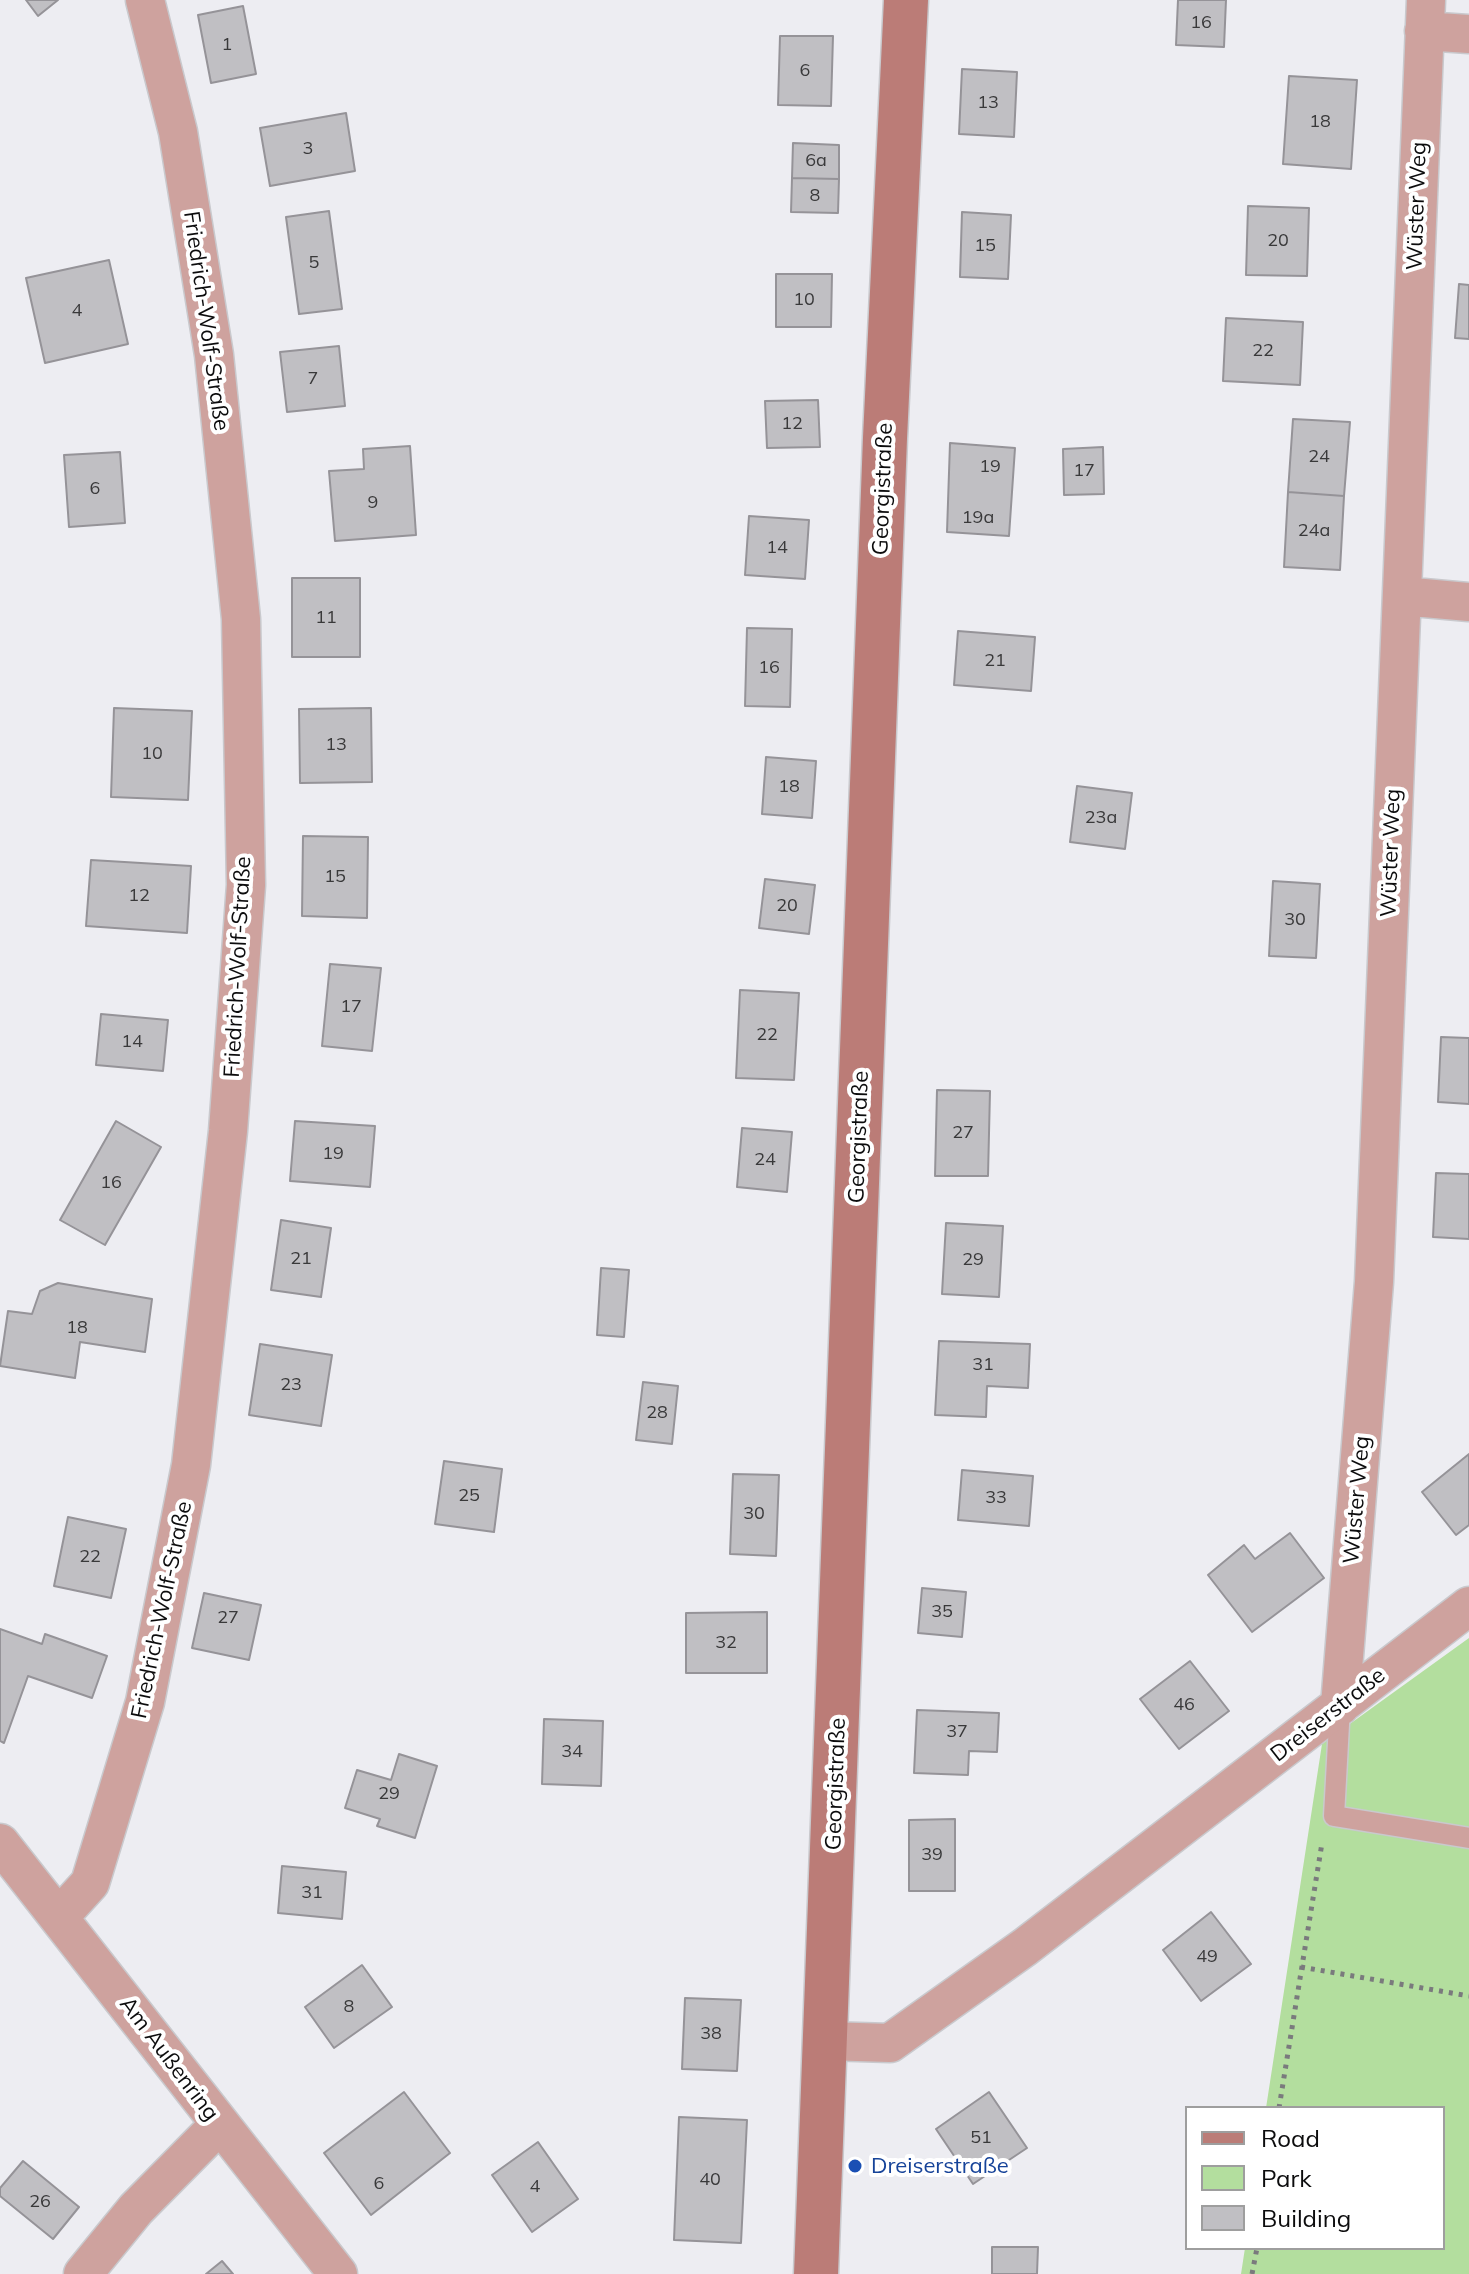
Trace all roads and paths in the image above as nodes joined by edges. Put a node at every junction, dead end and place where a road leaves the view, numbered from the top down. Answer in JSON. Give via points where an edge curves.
{"nodes":[{"id":1,"x":145,"y":0,"type":"edge"},
{"id":2,"x":906,"y":0,"type":"edge"},
{"id":3,"x":1425,"y":16,"type":"edge"},
{"id":4,"x":1469,"y":34,"type":"edge"},
{"id":5,"x":1402,"y":596,"type":"junction"},
{"id":6,"x":1469,"y":602,"type":"edge"},
{"id":7,"x":1469,"y":1606,"type":"edge"},
{"id":8,"x":1340,"y":1706,"type":"junction"},
{"id":9,"x":1334,"y":1816,"type":"junction"},
{"id":10,"x":1469,"y":1838,"type":"edge"},
{"id":11,"x":0,"y":1843,"type":"edge"},
{"id":12,"x":60,"y":1916,"type":"junction"},
{"id":13,"x":1301,"y":1967,"type":"junction"},
{"id":14,"x":1469,"y":1996,"type":"edge"},
{"id":15,"x":826,"y":2041,"type":"junction"},
{"id":16,"x":1279,"y":2106,"type":"edge"},
{"id":17,"x":219,"y":2125,"type":"junction"},
{"id":18,"x":1257,"y":2250,"type":"edge"},
{"id":19,"x":83,"y":2274,"type":"edge"},
{"id":20,"x":338,"y":2274,"type":"edge"},
{"id":21,"x":816,"y":2274,"type":"edge"},
{"id":22,"x":1252,"y":2274,"type":"edge"}],
"edges":[{"from":1,"to":12,"type":"street","name":"Friedrich-Wolf-Straße","via":[[178,132],[214,355],[241,619],[246,885],[228,1131],[191,1465],[145,1702],[90,1883]]},
{"from":2,"to":15,"type":"street","name":"Georgistraße"},
{"from":3,"to":4,"type":"street"},
{"from":3,"to":5,"type":"street","name":"Wüster Weg"},
{"from":5,"to":6,"type":"street"},
{"from":5,"to":8,"type":"street","name":"Wüster Weg","via":[[1374,1282]]},
{"from":7,"to":8,"type":"street","name":"Dreiserstraße"},
{"from":8,"to":9,"type":"lane"},
{"from":8,"to":15,"type":"street","name":"Dreiserstraße","via":[[1025,1947],[890,2043]]},
{"from":9,"to":10,"type":"lane"},
{"from":9,"to":13,"type":"path","via":[[1322,1844]]},
{"from":11,"to":12,"type":"street","name":"Am Außenring"},
{"from":12,"to":17,"type":"street","name":"Am Außenring"},
{"from":13,"to":14,"type":"path"},
{"from":13,"to":16,"type":"path"},
{"from":15,"to":21,"type":"street","name":"Georgistraße"},
{"from":17,"to":19,"type":"street","via":[[136,2209]]},
{"from":17,"to":20,"type":"street","name":"Am Außenring"},
{"from":18,"to":22,"type":"path"}]}
